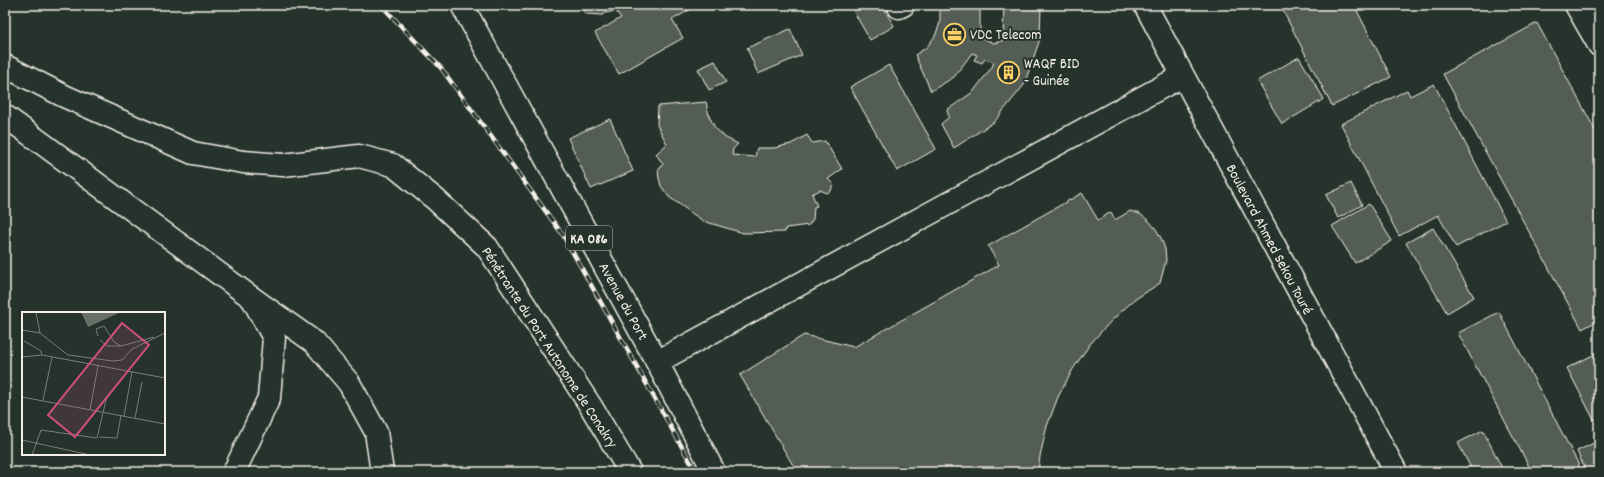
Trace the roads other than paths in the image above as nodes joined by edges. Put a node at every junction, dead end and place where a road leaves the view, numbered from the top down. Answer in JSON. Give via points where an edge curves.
{"nodes":[{"id":1,"x":462,"y":5,"type":"edge"},
{"id":2,"x":1145,"y":5,"type":"edge"},
{"id":3,"x":1576,"y":5,"type":"edge"},
{"id":4,"x":1599,"y":45,"type":"edge"},
{"id":5,"x":5,"y":66,"type":"edge"},
{"id":6,"x":1182,"y":76,"type":"junction"},
{"id":7,"x":5,"y":116,"type":"edge"},
{"id":8,"x":252,"y":298,"type":"junction"},
{"id":9,"x":657,"y":362,"type":"junction"},
{"id":10,"x":234,"y":472,"type":"edge"},
{"id":11,"x":382,"y":472,"type":"edge"},
{"id":12,"x":630,"y":472,"type":"edge"},
{"id":13,"x":714,"y":472,"type":"edge"},
{"id":14,"x":1396,"y":472,"type":"edge"}],
"edges":[{"from":1,"to":9,"type":"street","name":"Avenue du Port","number":"KA 086"},
{"from":2,"to":6,"type":"street","name":"Boulevard Ahmed Sekou Touré"},
{"from":3,"to":4,"type":"street"},
{"from":5,"to":12,"type":"street","name":"Pénétrante du Port Autonome de Conakry","via":[[64,96],[193,153],[243,162],[283,165],[359,156],[393,165],[487,247],[590,404]]},
{"from":6,"to":9,"type":"street"},
{"from":6,"to":14,"type":"street","name":"Boulevard Ahmed Sekou Touré"},
{"from":7,"to":8,"type":"street"},
{"from":8,"to":10,"type":"street","via":[[274,338],[269,398]]},
{"from":8,"to":11,"type":"street","via":[[314,342],[349,383],[376,432]]},
{"from":9,"to":13,"type":"street","name":"Avenue du Port","number":"KA 086"}]}
